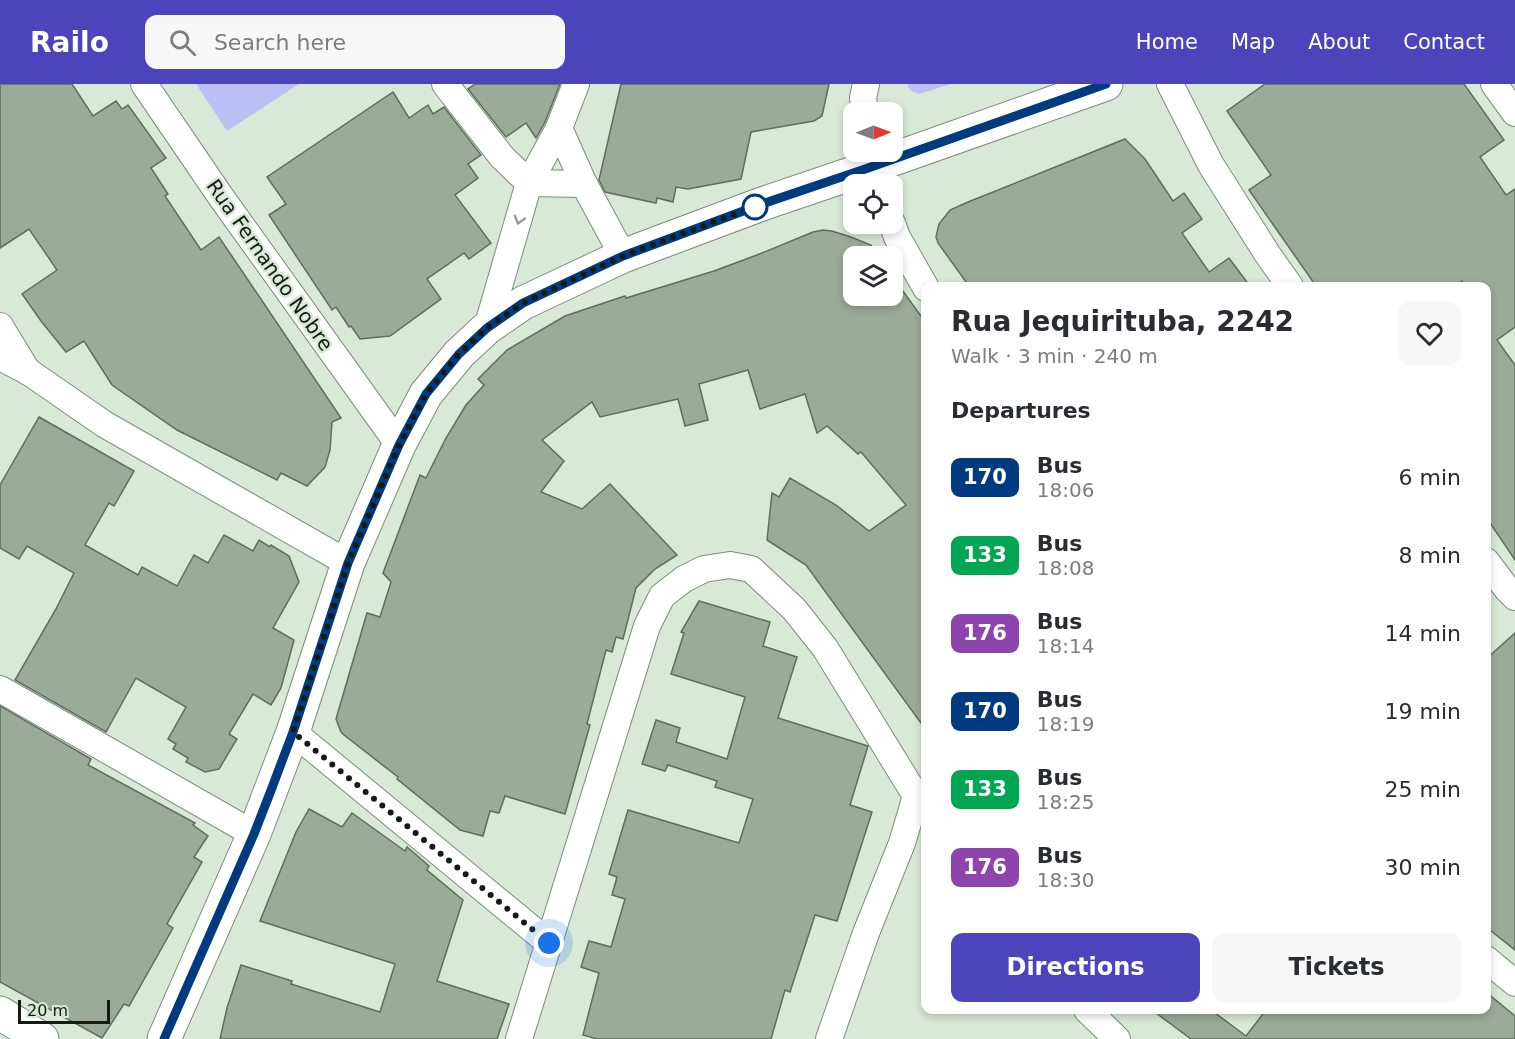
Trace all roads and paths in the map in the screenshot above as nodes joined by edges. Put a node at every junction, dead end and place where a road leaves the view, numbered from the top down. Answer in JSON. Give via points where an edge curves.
{"nodes":[{"id":1,"x":144,"y":84,"type":"edge"},
{"id":2,"x":446,"y":84,"type":"edge"},
{"id":3,"x":576,"y":84,"type":"edge"},
{"id":4,"x":866,"y":84,"type":"edge"},
{"id":5,"x":1106,"y":84,"type":"edge"},
{"id":6,"x":1170,"y":84,"type":"edge"},
{"id":7,"x":1494,"y":84,"type":"edge"},
{"id":8,"x":864,"y":102,"type":"edge"},
{"id":9,"x":1515,"y":113,"type":"edge"},
{"id":10,"x":559,"y":128,"type":"junction"},
{"id":11,"x":873,"y":168,"type":"edge"},
{"id":12,"x":529,"y":183,"type":"junction"},
{"id":13,"x":584,"y":184,"type":"junction"},
{"id":14,"x":896,"y":234,"type":"edge"},
{"id":15,"x":623,"y":256,"type":"junction"},
{"id":16,"x":923,"y":282,"type":"edge"},
{"id":17,"x":1287,"y":282,"type":"edge"},
{"id":18,"x":0,"y":326,"type":"edge"},
{"id":19,"x":487,"y":328,"type":"junction"},
{"id":20,"x":0,"y":357,"type":"edge"},
{"id":21,"x":29,"y":372,"type":"junction"},
{"id":22,"x":399,"y":445,"type":"junction"},
{"id":23,"x":348,"y":563,"type":"junction"},
{"id":24,"x":1491,"y":568,"type":"edge"},
{"id":25,"x":1515,"y":597,"type":"edge"},
{"id":26,"x":0,"y":689,"type":"edge"},
{"id":27,"x":293,"y":732,"type":"junction"},
{"id":28,"x":921,"y":802,"type":"edge"},
{"id":29,"x":254,"y":834,"type":"junction"},
{"id":30,"x":549,"y":943,"type":"junction"},
{"id":31,"x":1491,"y":963,"type":"edge"},
{"id":32,"x":1515,"y":983,"type":"edge"},
{"id":33,"x":0,"y":1013,"type":"edge"},
{"id":34,"x":1091,"y":1014,"type":"edge"},
{"id":35,"x":42,"y":1039,"type":"edge"},
{"id":36,"x":164,"y":1039,"type":"edge"},
{"id":37,"x":519,"y":1039,"type":"edge"},
{"id":38,"x":829,"y":1039,"type":"edge"},
{"id":39,"x":1117,"y":1039,"type":"edge"}],
"edges":[{"from":1,"to":22,"type":"street","name":"Rua Fernando Nobre"},
{"from":2,"to":12,"type":"street","via":[[502,157]]},
{"from":3,"to":10,"type":"street"},
{"from":4,"to":8,"type":"street"},
{"from":5,"to":11,"type":"main road"},
{"from":6,"to":17,"type":"street","via":[[1211,165]]},
{"from":7,"to":9,"type":"street"},
{"from":10,"to":12,"type":"street"},
{"from":10,"to":13,"type":"street"},
{"from":11,"to":15,"type":"main road"},
{"from":12,"to":13,"type":"street"},
{"from":12,"to":19,"type":"street","one_way":true},
{"from":13,"to":15,"type":"street"},
{"from":14,"to":16,"type":"street"},
{"from":15,"to":19,"type":"main road","via":[[523,303]]},
{"from":18,"to":21,"type":"street"},
{"from":19,"to":22,"type":"main road","via":[[426,394]]},
{"from":20,"to":21,"type":"street"},
{"from":21,"to":23,"type":"street","via":[[104,424]]},
{"from":22,"to":23,"type":"main road"},
{"from":23,"to":27,"type":"main road"},
{"from":24,"to":25,"type":"street"},
{"from":26,"to":29,"type":"street"},
{"from":27,"to":29,"type":"main road"},
{"from":27,"to":30,"type":"street"},
{"from":28,"to":30,"type":"street","via":[[825,648],[794,609],[751,569],[730,565],[704,569],[662,596],[647,626]]},
{"from":28,"to":38,"type":"street","via":[[866,933]]},
{"from":29,"to":36,"type":"main road"},
{"from":30,"to":37,"type":"street"},
{"from":31,"to":32,"type":"street"},
{"from":33,"to":35,"type":"main road"},
{"from":34,"to":39,"type":"street"}]}
